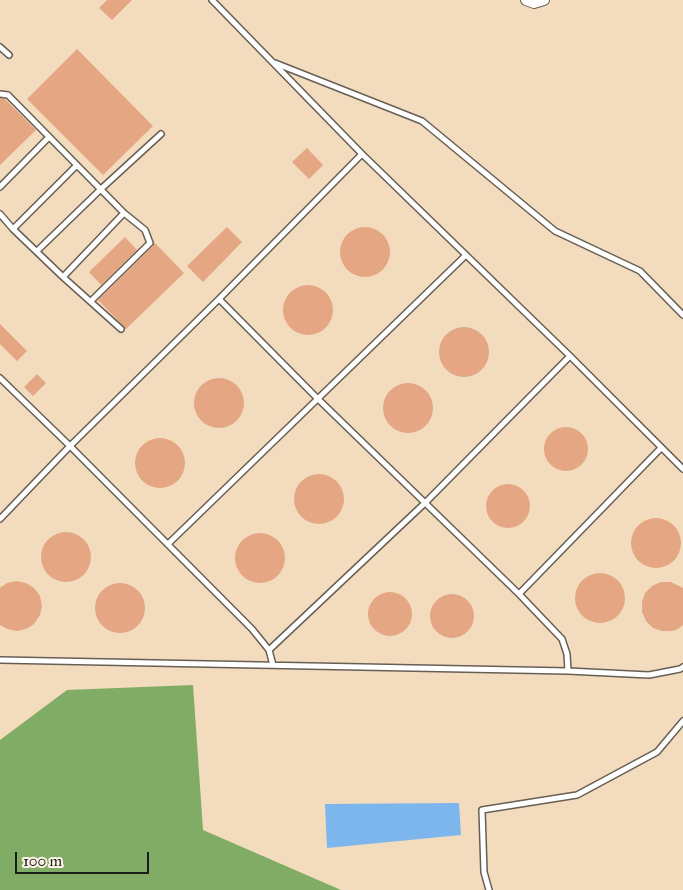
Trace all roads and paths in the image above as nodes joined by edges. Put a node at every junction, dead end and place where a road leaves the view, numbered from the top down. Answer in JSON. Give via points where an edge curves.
{"nodes":[{"id":1,"x":212,"y":0,"type":"edge"},
{"id":2,"x":526,"y":0,"type":"edge"},
{"id":3,"x":544,"y":0,"type":"edge"},
{"id":4,"x":0,"y":47,"type":"edge"},
{"id":5,"x":9,"y":55,"type":"dead end"},
{"id":6,"x":272,"y":62,"type":"junction"},
{"id":7,"x":0,"y":94,"type":"edge"},
{"id":8,"x":161,"y":134,"type":"dead end"},
{"id":9,"x":49,"y":137,"type":"junction"},
{"id":10,"x":362,"y":154,"type":"junction"},
{"id":11,"x":77,"y":166,"type":"junction"},
{"id":12,"x":0,"y":187,"type":"edge"},
{"id":13,"x":101,"y":189,"type":"junction"},
{"id":14,"x":124,"y":213,"type":"junction"},
{"id":15,"x":0,"y":214,"type":"edge"},
{"id":16,"x":14,"y":229,"type":"junction"},
{"id":17,"x":37,"y":251,"type":"junction"},
{"id":18,"x":466,"y":255,"type":"junction"},
{"id":19,"x":64,"y":277,"type":"junction"},
{"id":20,"x":219,"y":300,"type":"junction"},
{"id":21,"x":91,"y":301,"type":"junction"},
{"id":22,"x":683,"y":315,"type":"edge"},
{"id":23,"x":121,"y":329,"type":"dead end"},
{"id":24,"x":570,"y":356,"type":"junction"},
{"id":25,"x":0,"y":378,"type":"edge"},
{"id":26,"x":317,"y":398,"type":"junction"},
{"id":27,"x":70,"y":446,"type":"junction"},
{"id":28,"x":661,"y":448,"type":"junction"},
{"id":29,"x":683,"y":469,"type":"edge"},
{"id":30,"x":426,"y":502,"type":"junction"},
{"id":31,"x":0,"y":519,"type":"edge"},
{"id":32,"x":168,"y":544,"type":"junction"},
{"id":33,"x":520,"y":594,"type":"junction"},
{"id":34,"x":269,"y":650,"type":"junction"},
{"id":35,"x":0,"y":660,"type":"edge"},
{"id":36,"x":273,"y":665,"type":"junction"},
{"id":37,"x":683,"y":666,"type":"edge"},
{"id":38,"x":568,"y":671,"type":"junction"},
{"id":39,"x":683,"y":721,"type":"edge"},
{"id":40,"x":489,"y":890,"type":"edge"}],
"edges":[{"from":1,"to":6,"type":"lane"},
{"from":2,"to":3,"type":"street","via":[[534,3]]},
{"from":4,"to":5,"type":"lane"},
{"from":6,"to":10,"type":"lane"},
{"from":6,"to":22,"type":"lane","via":[[422,121],[555,230],[640,271]]},
{"from":7,"to":9,"type":"lane","via":[[8,96]]},
{"from":8,"to":13,"type":"lane"},
{"from":9,"to":11,"type":"lane"},
{"from":9,"to":12,"type":"lane"},
{"from":10,"to":18,"type":"lane"},
{"from":10,"to":20,"type":"lane"},
{"from":11,"to":13,"type":"lane"},
{"from":11,"to":16,"type":"lane"},
{"from":13,"to":14,"type":"lane"},
{"from":13,"to":17,"type":"lane"},
{"from":14,"to":19,"type":"lane"},
{"from":14,"to":21,"type":"lane","via":[[145,230],[150,243]]},
{"from":15,"to":16,"type":"lane"},
{"from":16,"to":17,"type":"lane"},
{"from":17,"to":19,"type":"lane"},
{"from":18,"to":24,"type":"lane"},
{"from":18,"to":26,"type":"lane"},
{"from":19,"to":21,"type":"lane"},
{"from":20,"to":26,"type":"lane"},
{"from":20,"to":27,"type":"lane"},
{"from":21,"to":23,"type":"lane"},
{"from":24,"to":28,"type":"lane"},
{"from":24,"to":30,"type":"lane"},
{"from":25,"to":27,"type":"lane"},
{"from":26,"to":30,"type":"lane"},
{"from":26,"to":32,"type":"lane"},
{"from":27,"to":31,"type":"lane"},
{"from":27,"to":32,"type":"lane"},
{"from":28,"to":29,"type":"lane"},
{"from":28,"to":33,"type":"lane"},
{"from":30,"to":33,"type":"lane"},
{"from":30,"to":34,"type":"lane"},
{"from":32,"to":34,"type":"lane"},
{"from":33,"to":38,"type":"lane","via":[[562,639]]},
{"from":34,"to":36,"type":"lane"},
{"from":35,"to":36,"type":"lane"},
{"from":36,"to":38,"type":"lane"},
{"from":37,"to":38,"type":"lane","via":[[649,676]]},
{"from":39,"to":40,"type":"lane","via":[[657,752],[577,795],[482,810],[484,872]]}]}
